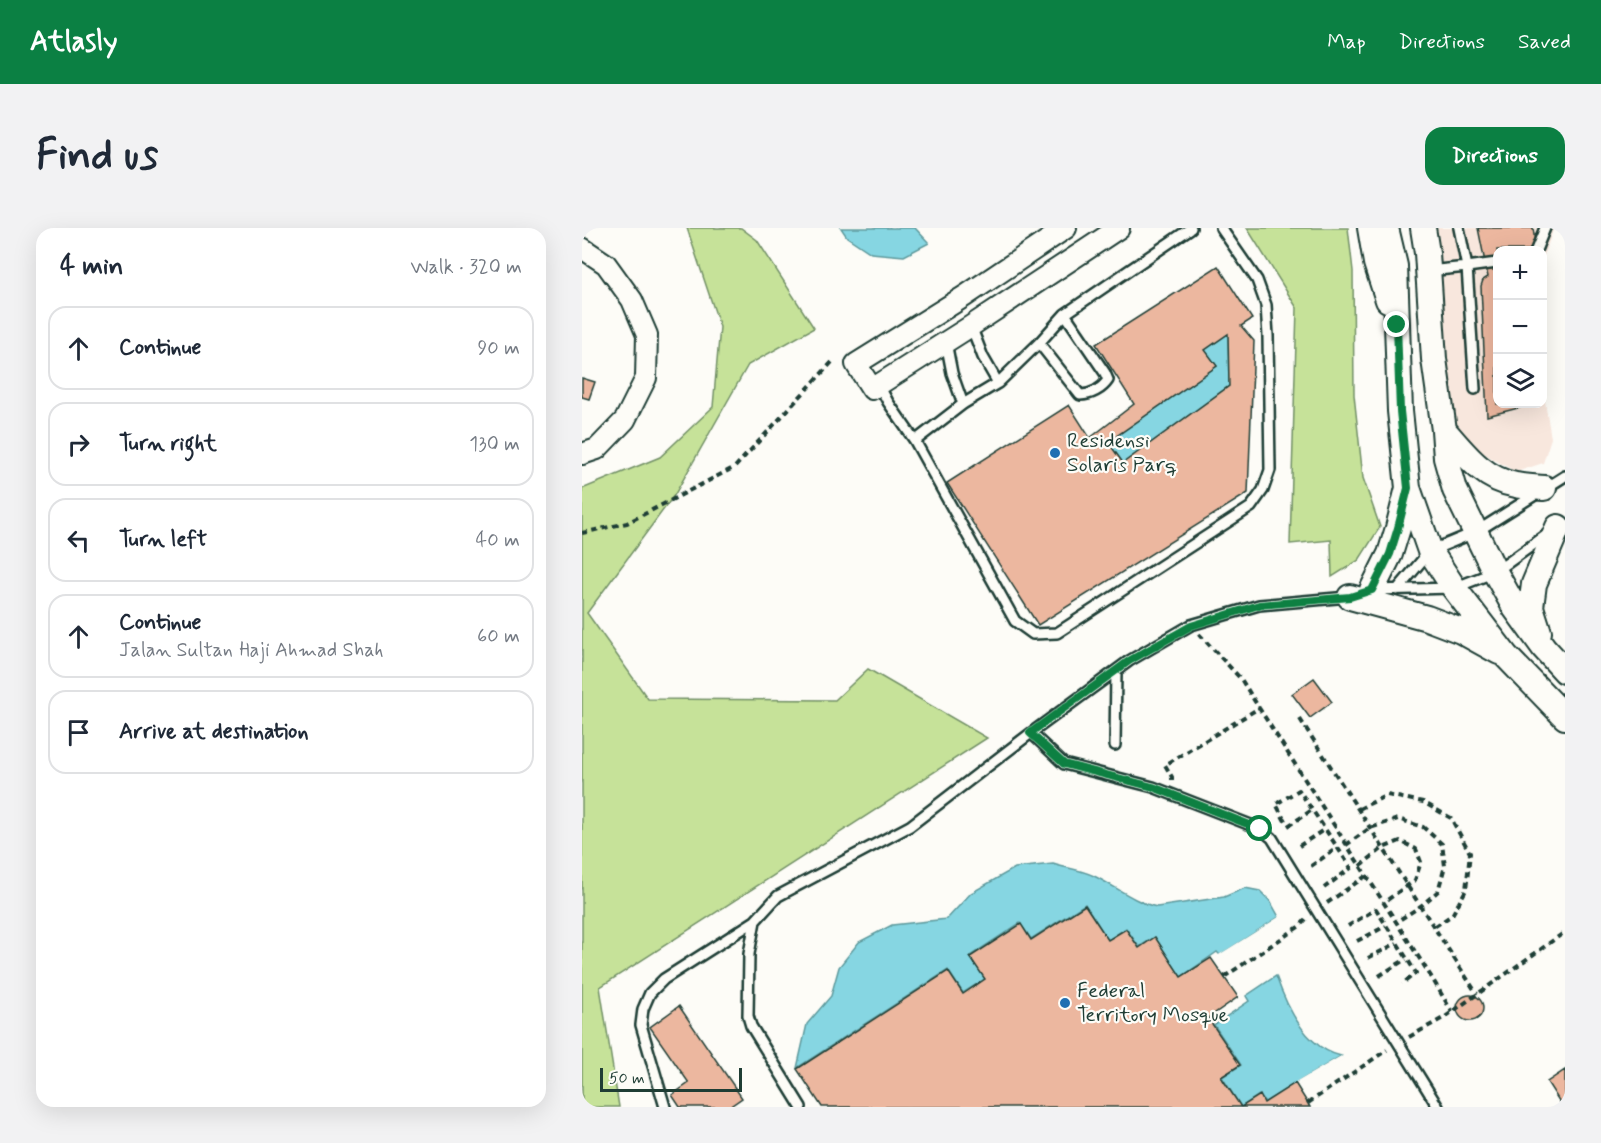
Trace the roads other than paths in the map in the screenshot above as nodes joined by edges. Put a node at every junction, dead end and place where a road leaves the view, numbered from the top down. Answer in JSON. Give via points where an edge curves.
{"nodes":[{"id":1,"x":1066,"y":228,"type":"edge"},
{"id":2,"x":1119,"y":228,"type":"edge"},
{"id":3,"x":1191,"y":228,"type":"edge"},
{"id":4,"x":1221,"y":228,"type":"edge"},
{"id":5,"x":1370,"y":228,"type":"edge"},
{"id":6,"x":1386,"y":228,"type":"edge"},
{"id":7,"x":1423,"y":228,"type":"edge"},
{"id":8,"x":1460,"y":228,"type":"edge"},
{"id":9,"x":1544,"y":229,"type":"edge"},
{"id":10,"x":1538,"y":246,"type":"edge"},
{"id":11,"x":582,"y":248,"type":"edge"},
{"id":12,"x":1493,"y":264,"type":"edge"},
{"id":13,"x":1467,"y":267,"type":"junction"},
{"id":14,"x":1428,"y":271,"type":"junction"},
{"id":15,"x":965,"y":297,"type":"junction"},
{"id":16,"x":1065,"y":314,"type":"junction"},
{"id":17,"x":1397,"y":325,"type":"junction"},
{"id":18,"x":971,"y":326,"type":"junction"},
{"id":19,"x":946,"y":342,"type":"junction"},
{"id":20,"x":1039,"y":343,"type":"junction"},
{"id":21,"x":998,"y":383,"type":"junction"},
{"id":22,"x":879,"y":385,"type":"junction"},
{"id":23,"x":1475,"y":389,"type":"dead end"},
{"id":24,"x":963,"y":404,"type":"junction"},
{"id":25,"x":1444,"y":430,"type":"junction"},
{"id":26,"x":915,"y":441,"type":"junction"},
{"id":27,"x":582,"y":454,"type":"edge"},
{"id":28,"x":1565,"y":476,"type":"edge"},
{"id":29,"x":1408,"y":488,"type":"junction"},
{"id":30,"x":1544,"y":488,"type":"junction"},
{"id":31,"x":1562,"y":525,"type":"edge"},
{"id":32,"x":1476,"y":532,"type":"junction"},
{"id":33,"x":1430,"y":551,"type":"junction"},
{"id":34,"x":1495,"y":572,"type":"junction"},
{"id":35,"x":1454,"y":588,"type":"junction"},
{"id":36,"x":1397,"y":590,"type":"junction"},
{"id":37,"x":1361,"y":594,"type":"junction"},
{"id":38,"x":1544,"y":648,"type":"junction"},
{"id":39,"x":1506,"y":656,"type":"junction"},
{"id":40,"x":1565,"y":670,"type":"edge"},
{"id":41,"x":1116,"y":671,"type":"junction"},
{"id":42,"x":1565,"y":717,"type":"edge"},
{"id":43,"x":1030,"y":733,"type":"junction"},
{"id":44,"x":1115,"y":745,"type":"dead end"},
{"id":45,"x":755,"y":921,"type":"junction"},
{"id":46,"x":664,"y":1107,"type":"edge"},
{"id":47,"x":801,"y":1107,"type":"edge"},
{"id":48,"x":1438,"y":1107,"type":"edge"}],
"edges":[{"from":1,"to":15,"type":"street"},
{"from":2,"to":18,"type":"street"},
{"from":3,"to":16,"type":"lane"},
{"from":4,"to":26,"type":"lane","via":[[1257,280],[1266,304],[1270,470],[1251,507],[1057,633],[1033,634],[1016,621]]},
{"from":5,"to":17,"type":"street","via":[[1376,263]]},
{"from":6,"to":17,"type":"street","via":[[1395,266]]},
{"from":7,"to":14,"type":"street"},
{"from":8,"to":13,"type":"lane"},
{"from":9,"to":10,"type":"lane"},
{"from":11,"to":27,"type":"street","via":[[606,264],[632,300],[647,335],[646,378],[626,420],[597,448]]},
{"from":12,"to":13,"type":"lane"},
{"from":13,"to":14,"type":"lane"},
{"from":13,"to":23,"type":"lane"},
{"from":14,"to":25,"type":"street"},
{"from":15,"to":18,"type":"street"},
{"from":15,"to":22,"type":"street","via":[[856,364],[872,389]]},
{"from":16,"to":20,"type":"lane"},
{"from":16,"to":20,"type":"lane","via":[[1105,373],[1105,385],[1080,395]]},
{"from":17,"to":29,"type":"street"},
{"from":18,"to":19,"type":"street"},
{"from":18,"to":21,"type":"lane"},
{"from":19,"to":22,"type":"street"},
{"from":19,"to":24,"type":"lane"},
{"from":20,"to":21,"type":"lane"},
{"from":21,"to":24,"type":"lane"},
{"from":22,"to":26,"type":"lane"},
{"from":24,"to":26,"type":"lane"},
{"from":25,"to":30,"type":"street","via":[[1472,462],[1493,477],[1514,485]]},
{"from":25,"to":32,"type":"street","via":[[1446,458],[1455,490]]},
{"from":28,"to":30,"type":"lane"},
{"from":29,"to":33,"type":"street"},
{"from":29,"to":37,"type":"street","via":[[1390,554]]},
{"from":30,"to":32,"type":"lane"},
{"from":31,"to":34,"type":"lane"},
{"from":31,"to":38,"type":"street","via":[[1534,584],[1531,607]]},
{"from":32,"to":33,"type":"lane"},
{"from":32,"to":34,"type":"street"},
{"from":33,"to":35,"type":"street"},
{"from":33,"to":36,"type":"lane"},
{"from":34,"to":35,"type":"lane"},
{"from":34,"to":38,"type":"street"},
{"from":35,"to":36,"type":"lane"},
{"from":35,"to":39,"type":"street"},
{"from":36,"to":37,"type":"lane"},
{"from":37,"to":39,"type":"street","via":[[1461,631]]},
{"from":37,"to":41,"type":"lane","via":[[1259,605],[1191,626]]},
{"from":38,"to":40,"type":"street"},
{"from":39,"to":42,"type":"street"},
{"from":41,"to":43,"type":"lane"},
{"from":41,"to":44,"type":"lane"},
{"from":43,"to":45,"type":"lane","via":[[910,826],[778,896]]},
{"from":43,"to":48,"type":"lane","via":[[1064,764],[1153,787],[1260,829],[1272,838]]},
{"from":45,"to":46,"type":"lane","via":[[650,993],[641,1025]]},
{"from":45,"to":47,"type":"lane","via":[[749,954],[748,1016]]}]}
